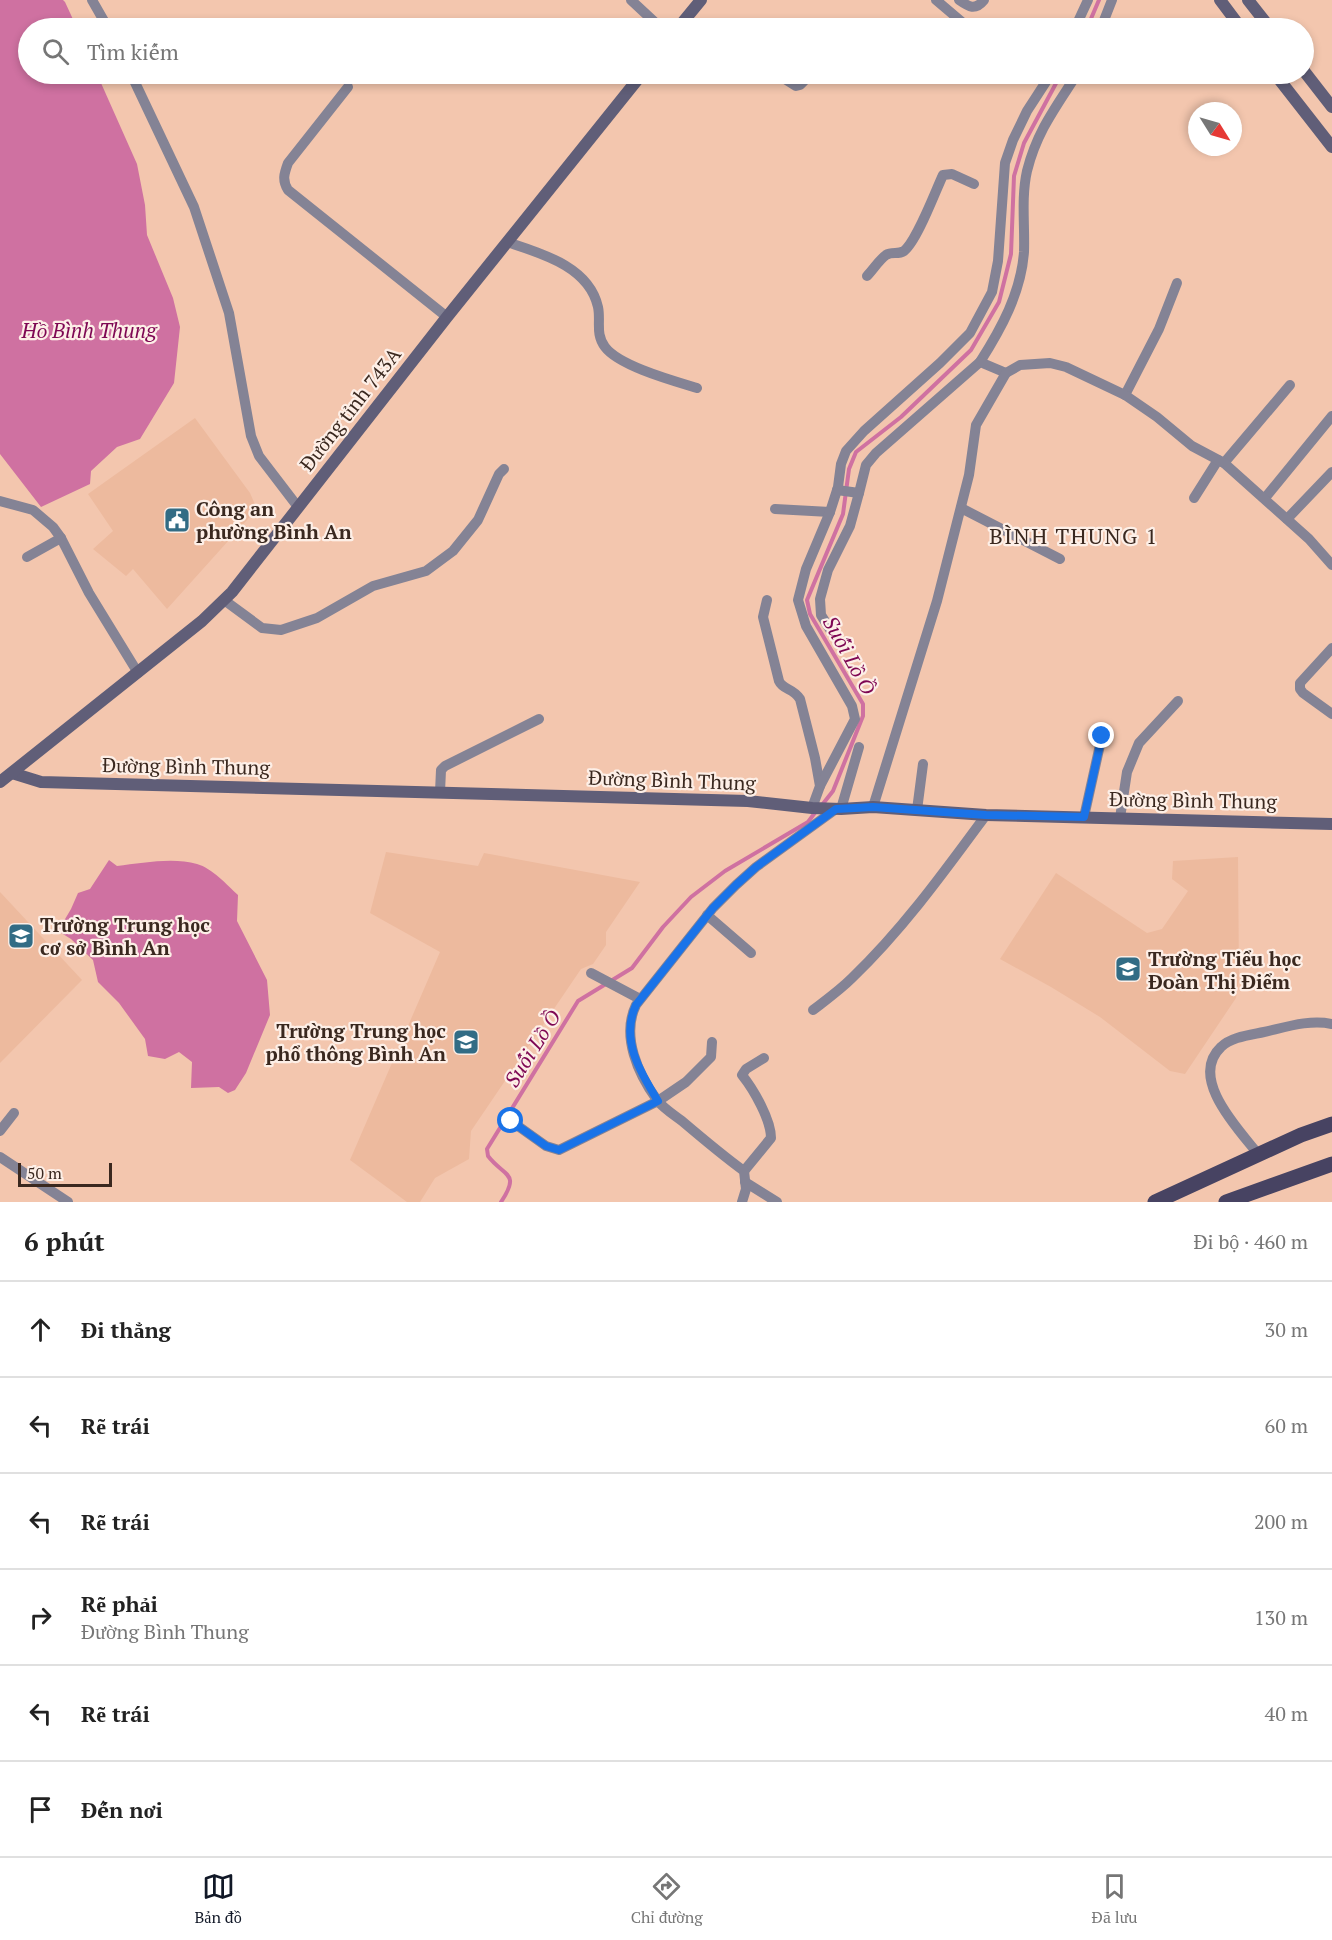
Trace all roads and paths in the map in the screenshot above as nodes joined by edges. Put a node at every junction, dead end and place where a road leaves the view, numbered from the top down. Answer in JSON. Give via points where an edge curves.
{"nodes":[{"id":1,"x":92,"y":0,"type":"edge"},
{"id":2,"x":631,"y":0,"type":"edge"},
{"id":3,"x":700,"y":0,"type":"edge"},
{"id":4,"x":936,"y":0,"type":"edge"},
{"id":5,"x":959,"y":0,"type":"edge"},
{"id":6,"x":984,"y":0,"type":"edge"},
{"id":7,"x":1088,"y":0,"type":"edge"},
{"id":8,"x":1112,"y":0,"type":"edge"},
{"id":9,"x":1220,"y":0,"type":"edge"},
{"id":10,"x":1248,"y":0,"type":"edge"},
{"id":11,"x":970,"y":8,"type":"junction"},
{"id":12,"x":102,"y":18,"type":"edge"},
{"id":13,"x":650,"y":18,"type":"edge"},
{"id":14,"x":686,"y":18,"type":"edge"},
{"id":15,"x":957,"y":18,"type":"edge"},
{"id":16,"x":968,"y":18,"type":"edge"},
{"id":17,"x":1080,"y":18,"type":"edge"},
{"id":18,"x":1105,"y":18,"type":"edge"},
{"id":19,"x":1234,"y":18,"type":"edge"},
{"id":20,"x":1262,"y":18,"type":"edge"},
{"id":21,"x":136,"y":84,"type":"edge"},
{"id":22,"x":634,"y":84,"type":"edge"},
{"id":23,"x":1045,"y":84,"type":"edge"},
{"id":24,"x":1070,"y":84,"type":"edge"},
{"id":25,"x":1283,"y":84,"type":"edge"},
{"id":26,"x":1314,"y":84,"type":"edge"},
{"id":27,"x":348,"y":87,"type":"dead end"},
{"id":28,"x":1332,"y":107,"type":"edge"},
{"id":29,"x":1332,"y":147,"type":"edge"},
{"id":30,"x":974,"y":184,"type":"dead end"},
{"id":31,"x":507,"y":242,"type":"junction"},
{"id":32,"x":867,"y":276,"type":"dead end"},
{"id":33,"x":1178,"y":283,"type":"dead end"},
{"id":34,"x":447,"y":317,"type":"junction"},
{"id":35,"x":980,"y":362,"type":"junction"},
{"id":36,"x":1006,"y":373,"type":"junction"},
{"id":37,"x":1290,"y":385,"type":"dead end"},
{"id":38,"x":697,"y":388,"type":"dead end"},
{"id":39,"x":1125,"y":395,"type":"junction"},
{"id":40,"x":1332,"y":416,"type":"edge"},
{"id":41,"x":1221,"y":461,"type":"junction"},
{"id":42,"x":504,"y":469,"type":"dead end"},
{"id":43,"x":1332,"y":472,"type":"edge"},
{"id":44,"x":837,"y":490,"type":"junction"},
{"id":45,"x":857,"y":493,"type":"junction"},
{"id":46,"x":1194,"y":498,"type":"dead end"},
{"id":47,"x":1265,"y":498,"type":"junction"},
{"id":48,"x":0,"y":501,"type":"edge"},
{"id":49,"x":298,"y":507,"type":"junction"},
{"id":50,"x":961,"y":508,"type":"junction"},
{"id":51,"x":775,"y":509,"type":"dead end"},
{"id":52,"x":830,"y":512,"type":"junction"},
{"id":53,"x":1287,"y":519,"type":"junction"},
{"id":54,"x":61,"y":538,"type":"junction"},
{"id":55,"x":27,"y":556,"type":"dead end"},
{"id":56,"x":1060,"y":559,"type":"dead end"},
{"id":57,"x":1332,"y":565,"type":"edge"},
{"id":58,"x":224,"y":600,"type":"junction"},
{"id":59,"x":767,"y":600,"type":"dead end"},
{"id":60,"x":833,"y":634,"type":"dead end"},
{"id":61,"x":1332,"y":648,"type":"edge"},
{"id":62,"x":138,"y":673,"type":"junction"},
{"id":63,"x":1178,"y":701,"type":"dead end"},
{"id":64,"x":1332,"y":714,"type":"edge"},
{"id":65,"x":539,"y":719,"type":"dead end"},
{"id":66,"x":1102,"y":736,"type":"dead end"},
{"id":67,"x":859,"y":747,"type":"dead end"},
{"id":68,"x":923,"y":764,"type":"dead end"},
{"id":69,"x":12,"y":772,"type":"junction"},
{"id":70,"x":0,"y":782,"type":"edge"},
{"id":71,"x":820,"y":786,"type":"junction"},
{"id":72,"x":440,"y":792,"type":"junction"},
{"id":73,"x":873,"y":807,"type":"junction"},
{"id":74,"x":815,"y":808,"type":"junction"},
{"id":75,"x":837,"y":809,"type":"junction"},
{"id":76,"x":917,"y":810,"type":"junction"},
{"id":77,"x":986,"y":815,"type":"junction"},
{"id":78,"x":1084,"y":817,"type":"junction"},
{"id":79,"x":1120,"y":818,"type":"junction"},
{"id":80,"x":1332,"y":824,"type":"edge"},
{"id":81,"x":707,"y":915,"type":"junction"},
{"id":82,"x":751,"y":953,"type":"dead end"},
{"id":83,"x":596,"y":976,"type":"dead end"},
{"id":84,"x":640,"y":999,"type":"junction"},
{"id":85,"x":813,"y":1010,"type":"dead end"},
{"id":86,"x":1332,"y":1024,"type":"edge"},
{"id":87,"x":712,"y":1042,"type":"dead end"},
{"id":88,"x":764,"y":1058,"type":"dead end"},
{"id":89,"x":658,"y":1101,"type":"junction"},
{"id":90,"x":14,"y":1113,"type":"dead end"},
{"id":91,"x":511,"y":1121,"type":"dead end"},
{"id":92,"x":1332,"y":1124,"type":"edge"},
{"id":93,"x":0,"y":1131,"type":"edge"},
{"id":94,"x":1258,"y":1154,"type":"junction"},
{"id":95,"x":0,"y":1157,"type":"edge"},
{"id":96,"x":1332,"y":1164,"type":"edge"},
{"id":97,"x":744,"y":1176,"type":"junction"},
{"id":98,"x":68,"y":1202,"type":"edge"},
{"id":99,"x":742,"y":1202,"type":"edge"},
{"id":100,"x":777,"y":1202,"type":"edge"},
{"id":101,"x":1155,"y":1202,"type":"edge"},
{"id":102,"x":1226,"y":1202,"type":"edge"}],
"edges":[{"from":1,"to":12,"type":"street"},
{"from":2,"to":13,"type":"street"},
{"from":3,"to":14,"type":"street"},
{"from":4,"to":15,"type":"street"},
{"from":5,"to":11,"type":"street"},
{"from":6,"to":11,"type":"street"},
{"from":7,"to":17,"type":"street"},
{"from":8,"to":18,"type":"street"},
{"from":9,"to":19,"type":"street"},
{"from":10,"to":20,"type":"street"},
{"from":11,"to":16,"type":"street"},
{"from":21,"to":49,"type":"street","via":[[194,207],[229,313],[251,436],[259,456]]},
{"from":22,"to":31,"type":"street","name":"Đường tỉnh 743A"},
{"from":23,"to":44,"type":"street","via":[[1027,111],[1005,163],[992,292],[970,333],[846,451]]},
{"from":24,"to":35,"type":"street","via":[[1049,114],[1037,141],[1023,196],[1024,254],[1017,288],[999,332]]},
{"from":25,"to":29,"type":"street"},
{"from":26,"to":28,"type":"street"},
{"from":27,"to":34,"type":"street","via":[[288,164],[284,183]]},
{"from":30,"to":32,"type":"street","via":[[952,174],[943,175],[921,227],[907,248],[888,254]]},
{"from":31,"to":34,"type":"street","name":"Đường tỉnh 743A"},
{"from":31,"to":38,"type":"street","via":[[555,259],[576,274],[598,307],[599,337],[611,354]]},
{"from":33,"to":39,"type":"street"},
{"from":34,"to":49,"type":"street","name":"Đường tỉnh 743A"},
{"from":35,"to":36,"type":"street"},
{"from":35,"to":45,"type":"street","via":[[876,453],[866,465]]},
{"from":36,"to":39,"type":"street","via":[[1020,365],[1050,363]]},
{"from":36,"to":50,"type":"street","via":[[976,425]]},
{"from":37,"to":41,"type":"street"},
{"from":39,"to":41,"type":"street","via":[[1192,446]]},
{"from":40,"to":47,"type":"street"},
{"from":41,"to":46,"type":"street"},
{"from":41,"to":47,"type":"street"},
{"from":42,"to":58,"type":"street","via":[[478,520],[453,551],[426,572],[373,586],[316,618],[281,630],[262,628]]},
{"from":43,"to":53,"type":"street"},
{"from":44,"to":45,"type":"street"},
{"from":44,"to":52,"type":"street"},
{"from":45,"to":60,"type":"street","via":[[850,526],[828,570],[820,599],[821,615]]},
{"from":47,"to":53,"type":"street"},
{"from":48,"to":54,"type":"street","via":[[33,510]]},
{"from":49,"to":58,"type":"street","name":"Đường tỉnh 743A"},
{"from":50,"to":56,"type":"street"},
{"from":50,"to":73,"type":"street","via":[[937,601]]},
{"from":51,"to":52,"type":"street"},
{"from":52,"to":71,"type":"street","via":[[806,568],[798,600],[806,626],[852,706],[855,719]]},
{"from":53,"to":57,"type":"street"},
{"from":54,"to":55,"type":"street"},
{"from":54,"to":62,"type":"street"},
{"from":58,"to":62,"type":"street","name":"Đường tỉnh 743A"},
{"from":59,"to":71,"type":"street","via":[[763,617],[779,681],[800,699]]},
{"from":61,"to":64,"type":"street","via":[[1300,683],[1300,688]]},
{"from":62,"to":69,"type":"street","name":"Đường tỉnh 743A"},
{"from":63,"to":79,"type":"street","via":[[1139,743],[1127,772]]},
{"from":65,"to":72,"type":"street","via":[[445,766],[441,770]]},
{"from":66,"to":78,"type":"street"},
{"from":67,"to":75,"type":"street"},
{"from":68,"to":76,"type":"street"},
{"from":69,"to":70,"type":"street","name":"Đường tỉnh 743A"},
{"from":69,"to":72,"type":"street","name":"Đường Bình Thung","via":[[41,782]]},
{"from":71,"to":74,"type":"street"},
{"from":72,"to":74,"type":"street","name":"Đường Bình Thung","via":[[748,801]]},
{"from":73,"to":75,"type":"street","name":"Đường Bình Thung"},
{"from":73,"to":76,"type":"street","name":"Đường Bình Thung"},
{"from":74,"to":75,"type":"street","name":"Đường Bình Thung"},
{"from":75,"to":81,"type":"street","via":[[756,867]]},
{"from":76,"to":77,"type":"street","name":"Đường Bình Thung"},
{"from":77,"to":78,"type":"street","name":"Đường Bình Thung"},
{"from":77,"to":85,"type":"street","via":[[929,893],[853,977]]},
{"from":78,"to":79,"type":"street","name":"Đường Bình Thung"},
{"from":79,"to":80,"type":"street","name":"Đường Bình Thung"},
{"from":81,"to":82,"type":"street"},
{"from":81,"to":84,"type":"street"},
{"from":83,"to":84,"type":"street"},
{"from":84,"to":89,"type":"street","via":[[629,1029],[640,1072]]},
{"from":86,"to":94,"type":"street","via":[[1314,1022],[1242,1036],[1216,1054],[1209,1071],[1217,1100]]},
{"from":87,"to":89,"type":"street","via":[[711,1057],[686,1082]]},
{"from":88,"to":97,"type":"street","via":[[742,1075],[751,1086],[771,1138]]},
{"from":89,"to":91,"type":"street","via":[[559,1150],[546,1146]]},
{"from":89,"to":97,"type":"street"},
{"from":90,"to":93,"type":"street"},
{"from":92,"to":94,"type":"main road"},
{"from":94,"to":101,"type":"main road"},
{"from":95,"to":98,"type":"street"},
{"from":96,"to":102,"type":"main road"},
{"from":97,"to":99,"type":"street"},
{"from":97,"to":100,"type":"street"}]}
